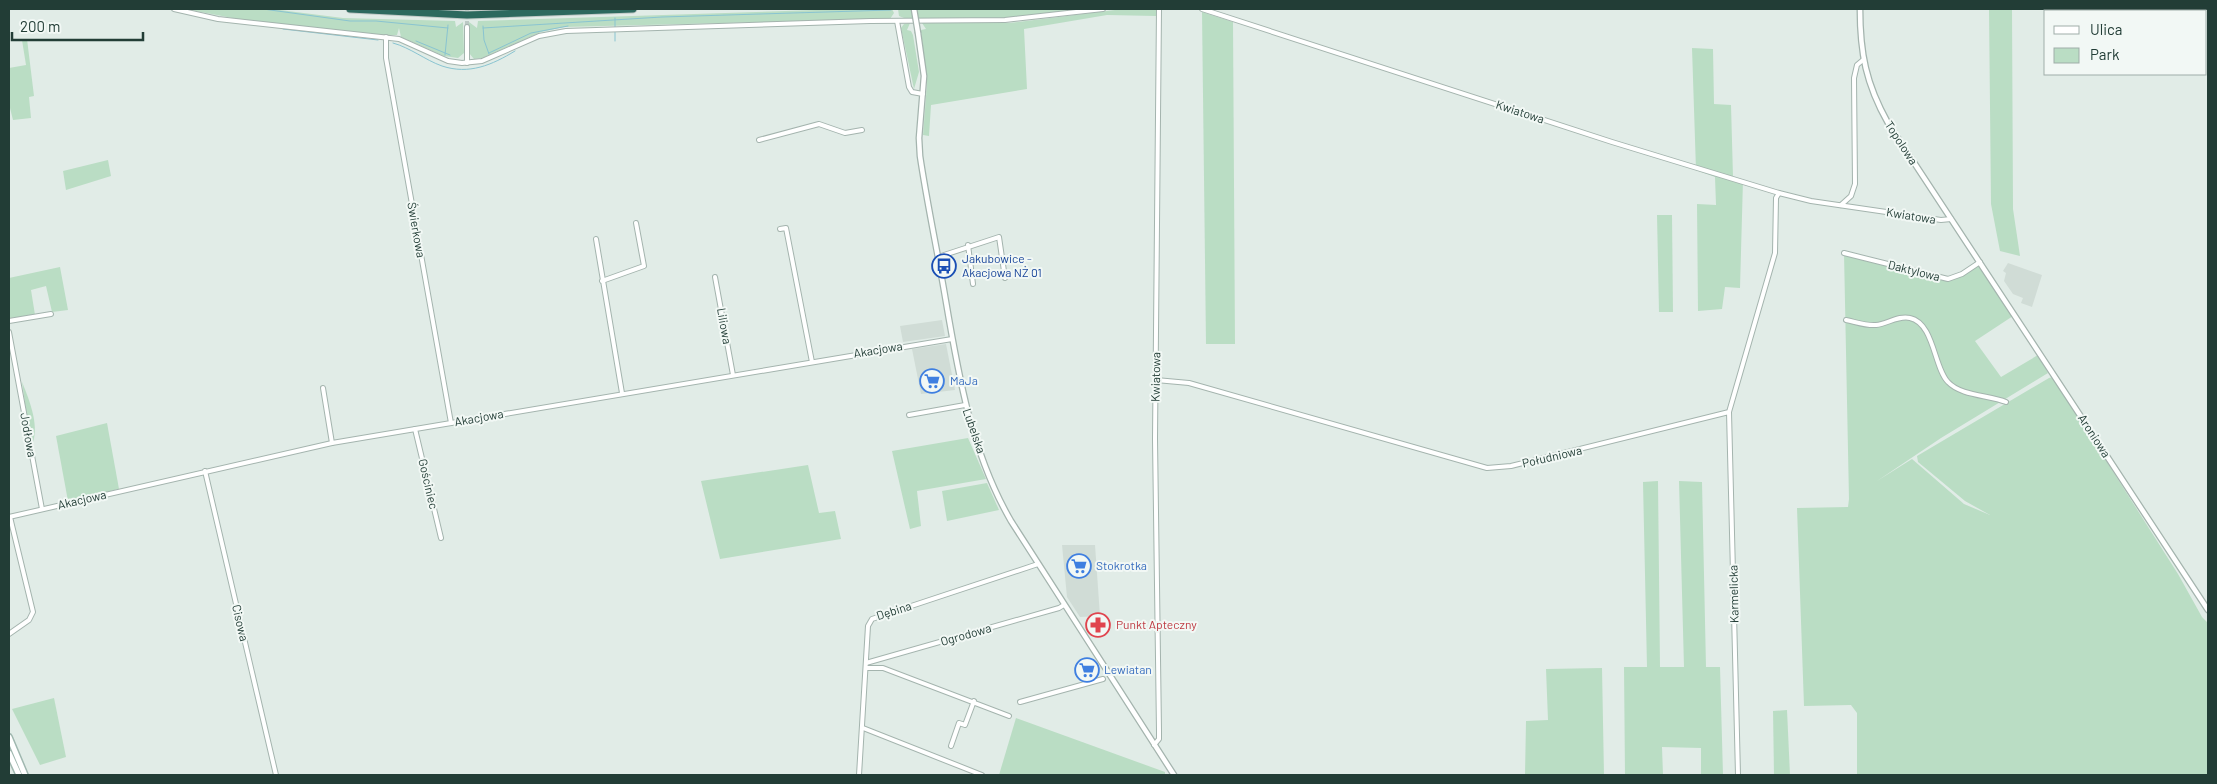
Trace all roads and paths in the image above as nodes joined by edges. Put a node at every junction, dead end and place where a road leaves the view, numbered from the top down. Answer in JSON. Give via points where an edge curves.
{"nodes":[{"id":1,"x":174,"y":9,"type":"edge"},
{"id":2,"x":350,"y":9,"type":"edge"},
{"id":3,"x":633,"y":9,"type":"edge"},
{"id":4,"x":914,"y":9,"type":"edge"},
{"id":5,"x":1103,"y":9,"type":"edge"},
{"id":6,"x":1159,"y":9,"type":"edge"},
{"id":7,"x":1202,"y":9,"type":"edge"},
{"id":8,"x":1860,"y":9,"type":"edge"},
{"id":9,"x":897,"y":21,"type":"junction"},
{"id":10,"x":467,"y":27,"type":"tunnel mouth"},
{"id":11,"x":386,"y":37,"type":"junction"},
{"id":12,"x":1863,"y":60,"type":"junction"},
{"id":13,"x":467,"y":63,"type":"junction"},
{"id":14,"x":923,"y":94,"type":"junction"},
{"id":15,"x":862,"y":130,"type":"dead end"},
{"id":16,"x":759,"y":140,"type":"dead end"},
{"id":17,"x":1778,"y":192,"type":"junction"},
{"id":18,"x":1841,"y":205,"type":"junction"},
{"id":19,"x":1951,"y":219,"type":"junction"},
{"id":20,"x":636,"y":223,"type":"dead end"},
{"id":21,"x":780,"y":229,"type":"dead end"},
{"id":22,"x":596,"y":239,"type":"dead end"},
{"id":23,"x":968,"y":245,"type":"junction"},
{"id":24,"x":1844,"y":253,"type":"dead end"},
{"id":25,"x":938,"y":257,"type":"junction"},
{"id":26,"x":1980,"y":262,"type":"junction"},
{"id":27,"x":714,"y":277,"type":"dead end"},
{"id":28,"x":1005,"y":278,"type":"dead end"},
{"id":29,"x":602,"y":280,"type":"junction"},
{"id":30,"x":973,"y":284,"type":"dead end"},
{"id":31,"x":51,"y":314,"type":"dead end"},
{"id":32,"x":1846,"y":320,"type":"dead end"},
{"id":33,"x":9,"y":321,"type":"edge"},
{"id":34,"x":9,"y":332,"type":"edge"},
{"id":35,"x":952,"y":339,"type":"junction"},
{"id":36,"x":812,"y":362,"type":"junction"},
{"id":37,"x":733,"y":375,"type":"junction"},
{"id":38,"x":1156,"y":380,"type":"junction"},
{"id":39,"x":323,"y":388,"type":"dead end"},
{"id":40,"x":622,"y":393,"type":"junction"},
{"id":41,"x":2006,"y":402,"type":"dead end"},
{"id":42,"x":965,"y":405,"type":"junction"},
{"id":43,"x":1729,"y":412,"type":"junction"},
{"id":44,"x":909,"y":415,"type":"dead end"},
{"id":45,"x":451,"y":423,"type":"junction"},
{"id":46,"x":415,"y":429,"type":"junction"},
{"id":47,"x":332,"y":443,"type":"junction"},
{"id":48,"x":205,"y":471,"type":"junction"},
{"id":49,"x":42,"y":509,"type":"junction"},
{"id":50,"x":9,"y":517,"type":"edge"},
{"id":51,"x":441,"y":538,"type":"dead end"},
{"id":52,"x":1038,"y":564,"type":"junction"},
{"id":53,"x":1064,"y":605,"type":"junction"},
{"id":54,"x":2208,"y":610,"type":"edge"},
{"id":55,"x":9,"y":634,"type":"edge"},
{"id":56,"x":866,"y":665,"type":"junction"},
{"id":57,"x":1103,"y":679,"type":"dead end"},
{"id":58,"x":974,"y":702,"type":"junction"},
{"id":59,"x":1020,"y":702,"type":"dead end"},
{"id":60,"x":1009,"y":716,"type":"dead end"},
{"id":61,"x":863,"y":728,"type":"junction"},
{"id":62,"x":9,"y":738,"type":"edge"},
{"id":63,"x":1154,"y":744,"type":"junction"},
{"id":64,"x":951,"y":746,"type":"dead end"},
{"id":65,"x":9,"y":753,"type":"edge"},
{"id":66,"x":18,"y":775,"type":"edge"},
{"id":67,"x":26,"y":775,"type":"edge"},
{"id":68,"x":276,"y":775,"type":"edge"},
{"id":69,"x":859,"y":775,"type":"edge"},
{"id":70,"x":982,"y":775,"type":"edge"},
{"id":71,"x":1174,"y":775,"type":"edge"},
{"id":72,"x":1738,"y":775,"type":"edge"}],
"edges":[{"from":1,"to":11,"type":"street","via":[[218,19]]},
{"from":2,"to":3,"type":"highway","via":[[467,15]]},
{"from":4,"to":14,"type":"street","name":"Lubelska","bridge":true,"via":[[923,70]]},
{"from":5,"to":9,"type":"street","via":[[1005,20]]},
{"from":6,"to":38,"type":"street","name":"Kwiatowa"},
{"from":7,"to":17,"type":"street","name":"Kwiatowa","via":[[1612,142]]},
{"from":8,"to":12,"type":"street","name":"Topolowa"},
{"from":9,"to":13,"type":"street","via":[[566,31],[539,36],[489,59]]},
{"from":9,"to":14,"type":"street","via":[[909,87],[912,92]]},
{"from":10,"to":13,"type":"street"},
{"from":11,"to":13,"type":"street","via":[[406,41],[448,61]]},
{"from":11,"to":45,"type":"street","name":"Świerkowa","via":[[386,64]]},
{"from":12,"to":18,"type":"street","via":[[1857,64],[1854,78],[1855,188]]},
{"from":12,"to":19,"type":"street","name":"Topolowa","via":[[1873,93],[1888,123]]},
{"from":14,"to":25,"type":"street","name":"Lubelska","via":[[919,151]]},
{"from":15,"to":16,"type":"street","via":[[845,133],[820,124]]},
{"from":17,"to":18,"type":"street","name":"Kwiatowa"},
{"from":17,"to":43,"type":"street","via":[[1775,253]]},
{"from":18,"to":19,"type":"street","name":"Kwiatowa"},
{"from":19,"to":26,"type":"street","name":"Topolowa"},
{"from":20,"to":29,"type":"street","via":[[644,266]]},
{"from":21,"to":36,"type":"street","via":[[786,228]]},
{"from":22,"to":29,"type":"street"},
{"from":23,"to":25,"type":"street"},
{"from":23,"to":28,"type":"street","via":[[999,237]]},
{"from":23,"to":30,"type":"street"},
{"from":24,"to":26,"type":"street","name":"Daktylowa","via":[[1948,279]]},
{"from":25,"to":35,"type":"street","name":"Lubelska"},
{"from":26,"to":54,"type":"street","name":"Aroniowa"},
{"from":27,"to":37,"type":"street","name":"Liliowa"},
{"from":29,"to":40,"type":"street"},
{"from":31,"to":33,"type":"street"},
{"from":32,"to":41,"type":"street","via":[[1873,326],[1912,318],[1932,342],[1949,383]]},
{"from":34,"to":49,"type":"street","name":"Jodłowa"},
{"from":35,"to":36,"type":"street","name":"Akacjowa"},
{"from":35,"to":42,"type":"street","name":"Lubelska"},
{"from":36,"to":37,"type":"street","name":"Akacjowa"},
{"from":37,"to":40,"type":"street","name":"Akacjowa"},
{"from":38,"to":43,"type":"street","name":"Południowa","via":[[1189,383],[1487,468],[1511,466]]},
{"from":38,"to":63,"type":"street","name":"Kwiatowa","via":[[1159,731]]},
{"from":39,"to":47,"type":"street"},
{"from":40,"to":45,"type":"street","name":"Akacjowa"},
{"from":42,"to":44,"type":"street"},
{"from":42,"to":52,"type":"street","name":"Lubelska","via":[[1000,501]]},
{"from":43,"to":72,"type":"street","name":"Karmelicka"},
{"from":45,"to":46,"type":"street","name":"Akacjowa"},
{"from":46,"to":47,"type":"street","name":"Akacjowa"},
{"from":46,"to":51,"type":"street","name":"Gościniec"},
{"from":47,"to":48,"type":"street","name":"Akacjowa"},
{"from":48,"to":49,"type":"street","name":"Akacjowa"},
{"from":48,"to":68,"type":"street","name":"Cisowa"},
{"from":49,"to":50,"type":"street","name":"Akacjowa"},
{"from":50,"to":55,"type":"street","name":"Akacjowa","via":[[33,612],[29,620]]},
{"from":52,"to":53,"type":"street","name":"Lubelska"},
{"from":52,"to":56,"type":"street","name":"Dębina","via":[[874,617],[868,626]]},
{"from":53,"to":56,"type":"street","name":"Ogrodowa"},
{"from":53,"to":63,"type":"street","name":"Lubelska"},
{"from":56,"to":58,"type":"street","via":[[883,668]]},
{"from":56,"to":61,"type":"street","name":"Dębina"},
{"from":57,"to":59,"type":"street"},
{"from":58,"to":60,"type":"street"},
{"from":58,"to":64,"type":"street","via":[[965,725],[959,723]]},
{"from":61,"to":69,"type":"street","name":"Dębina"},
{"from":61,"to":70,"type":"street"},
{"from":62,"to":67,"type":"main road"},
{"from":63,"to":71,"type":"street","name":"Lubelska"},
{"from":65,"to":66,"type":"main road"}]}
